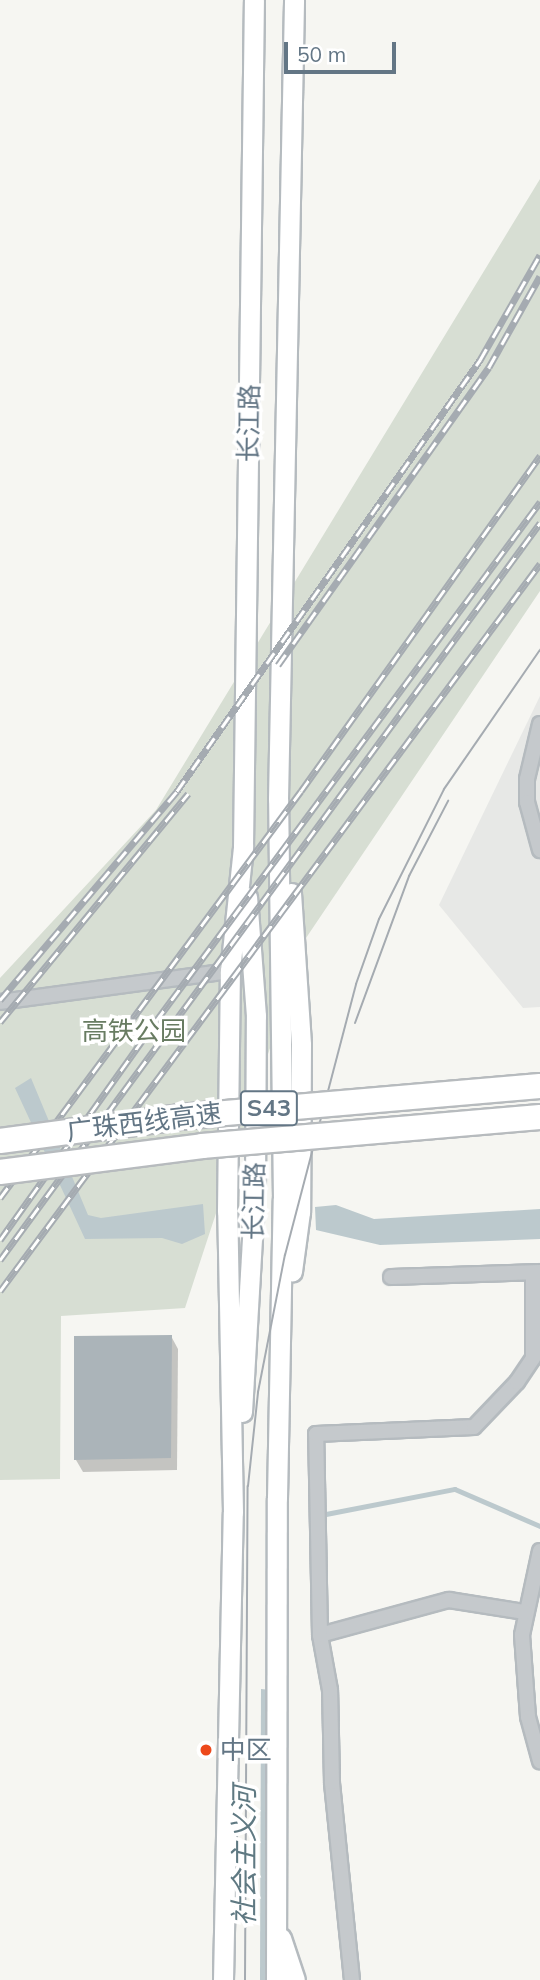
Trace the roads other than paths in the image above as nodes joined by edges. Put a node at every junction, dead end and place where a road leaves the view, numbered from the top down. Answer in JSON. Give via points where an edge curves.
{"nodes":[{"id":1,"x":254,"y":0,"type":"edge"},
{"id":2,"x":295,"y":2,"type":"edge"},
{"id":3,"x":540,"y":724,"type":"edge"},
{"id":4,"x":243,"y":847,"type":"junction"},
{"id":5,"x":540,"y":850,"type":"edge"},
{"id":6,"x":230,"y":971,"type":"junction"},
{"id":7,"x":0,"y":1002,"type":"edge"},
{"id":8,"x":540,"y":1086,"type":"edge"},
{"id":9,"x":540,"y":1117,"type":"edge"},
{"id":10,"x":0,"y":1141,"type":"edge"},
{"id":11,"x":0,"y":1172,"type":"edge"},
{"id":12,"x":536,"y":1273,"type":"edge"},
{"id":13,"x":391,"y":1277,"type":"dead end"},
{"id":14,"x":536,"y":1361,"type":"edge"},
{"id":15,"x":233,"y":1512,"type":"junction"},
{"id":16,"x":540,"y":1550,"type":"edge"},
{"id":17,"x":536,"y":1584,"type":"edge"},
{"id":18,"x":525,"y":1612,"type":"junction"},
{"id":19,"x":320,"y":1636,"type":"junction"},
{"id":20,"x":538,"y":1742,"type":"edge"},
{"id":21,"x":540,"y":1760,"type":"edge"},
{"id":22,"x":223,"y":1918,"type":"junction"},
{"id":23,"x":276,"y":1922,"type":"junction"},
{"id":24,"x":214,"y":1980,"type":"edge"},
{"id":25,"x":223,"y":1980,"type":"edge"},
{"id":26,"x":276,"y":1980,"type":"edge"},
{"id":27,"x":295,"y":1980,"type":"edge"},
{"id":28,"x":352,"y":1980,"type":"edge"}],
"edges":[{"from":1,"to":4,"type":"main road","name":"长江路"},
{"from":2,"to":23,"type":"main road","name":"长江路","via":[[278,799],[283,1199]]},
{"from":3,"to":5,"type":"street","via":[[527,779],[527,802]]},
{"from":4,"to":6,"type":"main road","name":"长江路"},
{"from":4,"to":15,"type":"main road","name":"长江路","via":[[256,1016],[255,1189]]},
{"from":6,"to":7,"type":"street"},
{"from":6,"to":15,"type":"main road","name":"长江路","via":[[227,1211]]},
{"from":8,"to":10,"type":"highway","name":"广珠西线高速","number":"S43","bridge":true,"via":[[179,1117]]},
{"from":9,"to":11,"type":"highway","name":"广珠西线高速","number":"S43","bridge":true,"via":[[242,1142]]},
{"from":12,"to":13,"type":"street"},
{"from":12,"to":14,"type":"street"},
{"from":14,"to":19,"type":"street","via":[[474,1427],[316,1434]]},
{"from":15,"to":22,"type":"main road","name":"长江路"},
{"from":16,"to":17,"type":"street"},
{"from":17,"to":18,"type":"street"},
{"from":18,"to":19,"type":"street","via":[[449,1600]]},
{"from":18,"to":20,"type":"street","via":[[522,1635],[528,1717]]},
{"from":19,"to":28,"type":"street","via":[[330,1690],[332,1782]]},
{"from":20,"to":21,"type":"street"},
{"from":22,"to":24,"type":"main road"},
{"from":22,"to":25,"type":"main road","name":"长江路"},
{"from":23,"to":26,"type":"main road","name":"长江路"},
{"from":23,"to":27,"type":"main road"}]}
